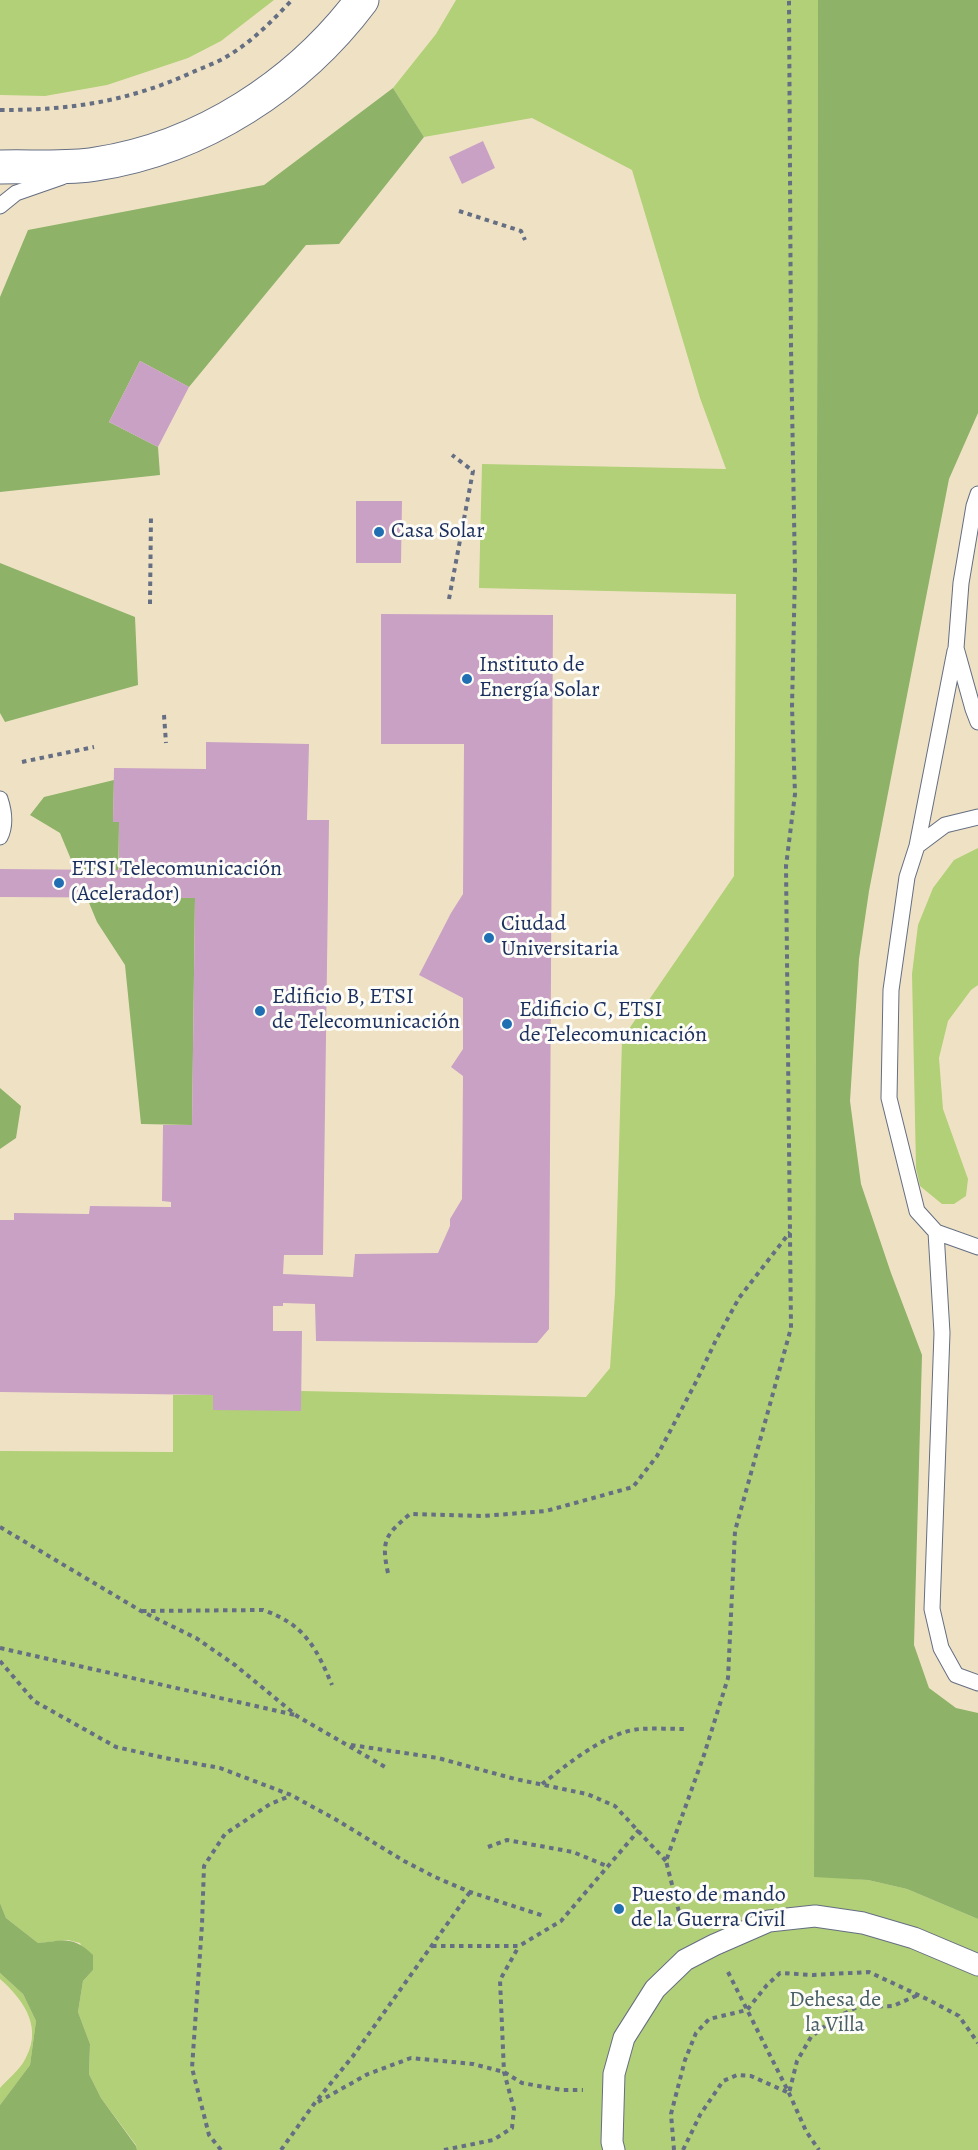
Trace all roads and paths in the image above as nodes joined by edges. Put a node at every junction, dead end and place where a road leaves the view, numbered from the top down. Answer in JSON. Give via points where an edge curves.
{"nodes":[{"id":1,"x":292,"y":0,"type":"edge"},
{"id":2,"x":375,"y":0,"type":"edge"},
{"id":3,"x":789,"y":0,"type":"edge"},
{"id":4,"x":355,"y":10,"type":"edge"},
{"id":5,"x":0,"y":110,"type":"edge"},
{"id":6,"x":95,"y":165,"type":"junction"},
{"id":7,"x":0,"y":167,"type":"edge"},
{"id":8,"x":0,"y":206,"type":"edge"},
{"id":9,"x":459,"y":211,"type":"dead end"},
{"id":10,"x":525,"y":240,"type":"dead end"},
{"id":11,"x":452,"y":455,"type":"dead end"},
{"id":12,"x":978,"y":494,"type":"edge"},
{"id":13,"x":151,"y":515,"type":"dead end"},
{"id":14,"x":449,"y":599,"type":"dead end"},
{"id":15,"x":150,"y":604,"type":"dead end"},
{"id":16,"x":956,"y":648,"type":"junction"},
{"id":17,"x":164,"y":715,"type":"dead end"},
{"id":18,"x":978,"y":722,"type":"edge"},
{"id":19,"x":166,"y":743,"type":"dead end"},
{"id":20,"x":94,"y":747,"type":"dead end"},
{"id":21,"x":22,"y":762,"type":"dead end"},
{"id":22,"x":0,"y":800,"type":"edge"},
{"id":23,"x":978,"y":817,"type":"edge"},
{"id":24,"x":0,"y":837,"type":"edge"},
{"id":25,"x":917,"y":846,"type":"junction"},
{"id":26,"x":790,"y":1232,"type":"junction"},
{"id":27,"x":936,"y":1232,"type":"junction"},
{"id":28,"x":978,"y":1246,"type":"edge"},
{"id":29,"x":0,"y":1527,"type":"edge"},
{"id":30,"x":388,"y":1574,"type":"dead end"},
{"id":31,"x":141,"y":1611,"type":"junction"},
{"id":32,"x":0,"y":1648,"type":"edge"},
{"id":33,"x":0,"y":1661,"type":"edge"},
{"id":34,"x":978,"y":1683,"type":"edge"},
{"id":35,"x":332,"y":1685,"type":"dead end"},
{"id":36,"x":297,"y":1716,"type":"junction"},
{"id":37,"x":687,"y":1729,"type":"dead end"},
{"id":38,"x":347,"y":1744,"type":"junction"},
{"id":39,"x":385,"y":1767,"type":"dead end"},
{"id":40,"x":542,"y":1785,"type":"junction"},
{"id":41,"x":291,"y":1795,"type":"junction"},
{"id":42,"x":639,"y":1830,"type":"junction"},
{"id":43,"x":488,"y":1847,"type":"dead end"},
{"id":44,"x":666,"y":1861,"type":"junction"},
{"id":45,"x":609,"y":1867,"type":"junction"},
{"id":46,"x":470,"y":1892,"type":"junction"},
{"id":47,"x":544,"y":1916,"type":"dead end"},
{"id":48,"x":714,"y":1945,"type":"junction"},
{"id":49,"x":432,"y":1946,"type":"junction"},
{"id":50,"x":519,"y":1946,"type":"junction"},
{"id":51,"x":978,"y":1965,"type":"edge"},
{"id":52,"x":918,"y":1995,"type":"junction"},
{"id":53,"x":747,"y":2010,"type":"junction"},
{"id":54,"x":978,"y":2043,"type":"edge"},
{"id":55,"x":504,"y":2072,"type":"junction"},
{"id":56,"x":612,"y":2091,"type":"junction"},
{"id":57,"x":789,"y":2093,"type":"junction"},
{"id":58,"x":314,"y":2104,"type":"junction"},
{"id":59,"x":221,"y":2150,"type":"edge"},
{"id":60,"x":281,"y":2150,"type":"edge"},
{"id":61,"x":444,"y":2150,"type":"edge"},
{"id":62,"x":614,"y":2150,"type":"edge"},
{"id":63,"x":674,"y":2150,"type":"edge"},
{"id":64,"x":683,"y":2150,"type":"edge"},
{"id":65,"x":819,"y":2150,"type":"edge"}],
"edges":[{"from":1,"to":5,"type":"path","via":[[259,33],[226,57],[162,86],[130,97],[68,108]]},
{"from":2,"to":4,"type":"street"},
{"from":3,"to":26,"type":"path","via":[[795,572],[795,794],[786,866]]},
{"from":4,"to":6,"type":"street","via":[[303,64],[252,104],[177,142]]},
{"from":6,"to":7,"type":"street"},
{"from":6,"to":8,"type":"lane","via":[[16,193]]},
{"from":9,"to":10,"type":"path","via":[[521,231]]},
{"from":11,"to":14,"type":"path","via":[[473,471]]},
{"from":12,"to":16,"type":"lane","via":[[961,583]]},
{"from":13,"to":15,"type":"path"},
{"from":16,"to":18,"type":"lane"},
{"from":16,"to":25,"type":"lane"},
{"from":17,"to":19,"type":"path"},
{"from":20,"to":21,"type":"path"},
{"from":22,"to":24,"type":"lane","via":[[4,820]]},
{"from":23,"to":25,"type":"lane","via":[[945,825]]},
{"from":25,"to":27,"type":"lane","via":[[907,877],[891,990],[889,1098],[917,1211]]},
{"from":26,"to":30,"type":"path","via":[[739,1298],[657,1456],[633,1487],[546,1511],[483,1516],[410,1514],[390,1531],[384,1553]]},
{"from":26,"to":44,"type":"path","via":[[791,1328],[735,1531],[728,1678]]},
{"from":27,"to":28,"type":"lane"},
{"from":27,"to":34,"type":"lane","via":[[942,1333],[932,1609],[941,1648],[956,1675]]},
{"from":29,"to":31,"type":"path"},
{"from":31,"to":35,"type":"path","via":[[264,1610],[280,1616],[311,1641]]},
{"from":31,"to":36,"type":"path","via":[[196,1638],[236,1665]]},
{"from":32,"to":36,"type":"path"},
{"from":33,"to":41,"type":"path","via":[[34,1701],[116,1747],[220,1767]]},
{"from":36,"to":38,"type":"path"},
{"from":37,"to":40,"type":"path","via":[[638,1729],[602,1742]]},
{"from":38,"to":39,"type":"path"},
{"from":38,"to":40,"type":"path","via":[[438,1758]]},
{"from":40,"to":42,"type":"path","via":[[587,1794],[615,1806]]},
{"from":41,"to":46,"type":"path","via":[[404,1861]]},
{"from":41,"to":59,"type":"path","via":[[225,1834],[204,1866],[192,2068],[209,2135]]},
{"from":42,"to":44,"type":"path"},
{"from":42,"to":45,"type":"path"},
{"from":43,"to":45,"type":"path","via":[[507,1840],[573,1852]]},
{"from":44,"to":48,"type":"path","via":[[679,1912]]},
{"from":45,"to":50,"type":"path","via":[[561,1921]]},
{"from":46,"to":47,"type":"path"},
{"from":46,"to":49,"type":"path"},
{"from":48,"to":51,"type":"street","via":[[769,1921],[815,1916],[863,1923],[914,1938]]},
{"from":48,"to":53,"type":"path"},
{"from":48,"to":56,"type":"street","via":[[685,1960],[655,1989],[624,2038]]},
{"from":49,"to":50,"type":"path"},
{"from":49,"to":58,"type":"path"},
{"from":50,"to":55,"type":"path","via":[[500,1980]]},
{"from":52,"to":53,"type":"path","via":[[869,1972],[791,1972],[780,1973]]},
{"from":52,"to":54,"type":"path","via":[[959,2016]]},
{"from":52,"to":57,"type":"path","via":[[893,2006],[857,2007],[834,2019],[811,2037],[796,2061]]},
{"from":53,"to":57,"type":"path"},
{"from":53,"to":63,"type":"path","via":[[709,2019],[696,2033],[671,2114]]},
{"from":55,"to":56,"type":"path","via":[[522,2083],[562,2090]]},
{"from":55,"to":58,"type":"path","via":[[473,2064],[411,2058],[368,2074]]},
{"from":55,"to":61,"type":"path","via":[[514,2109],[512,2128],[493,2140]]},
{"from":56,"to":62,"type":"street"},
{"from":57,"to":64,"type":"path","via":[[751,2076],[737,2075],[723,2081]]},
{"from":57,"to":65,"type":"path"},
{"from":58,"to":60,"type":"path"}]}
